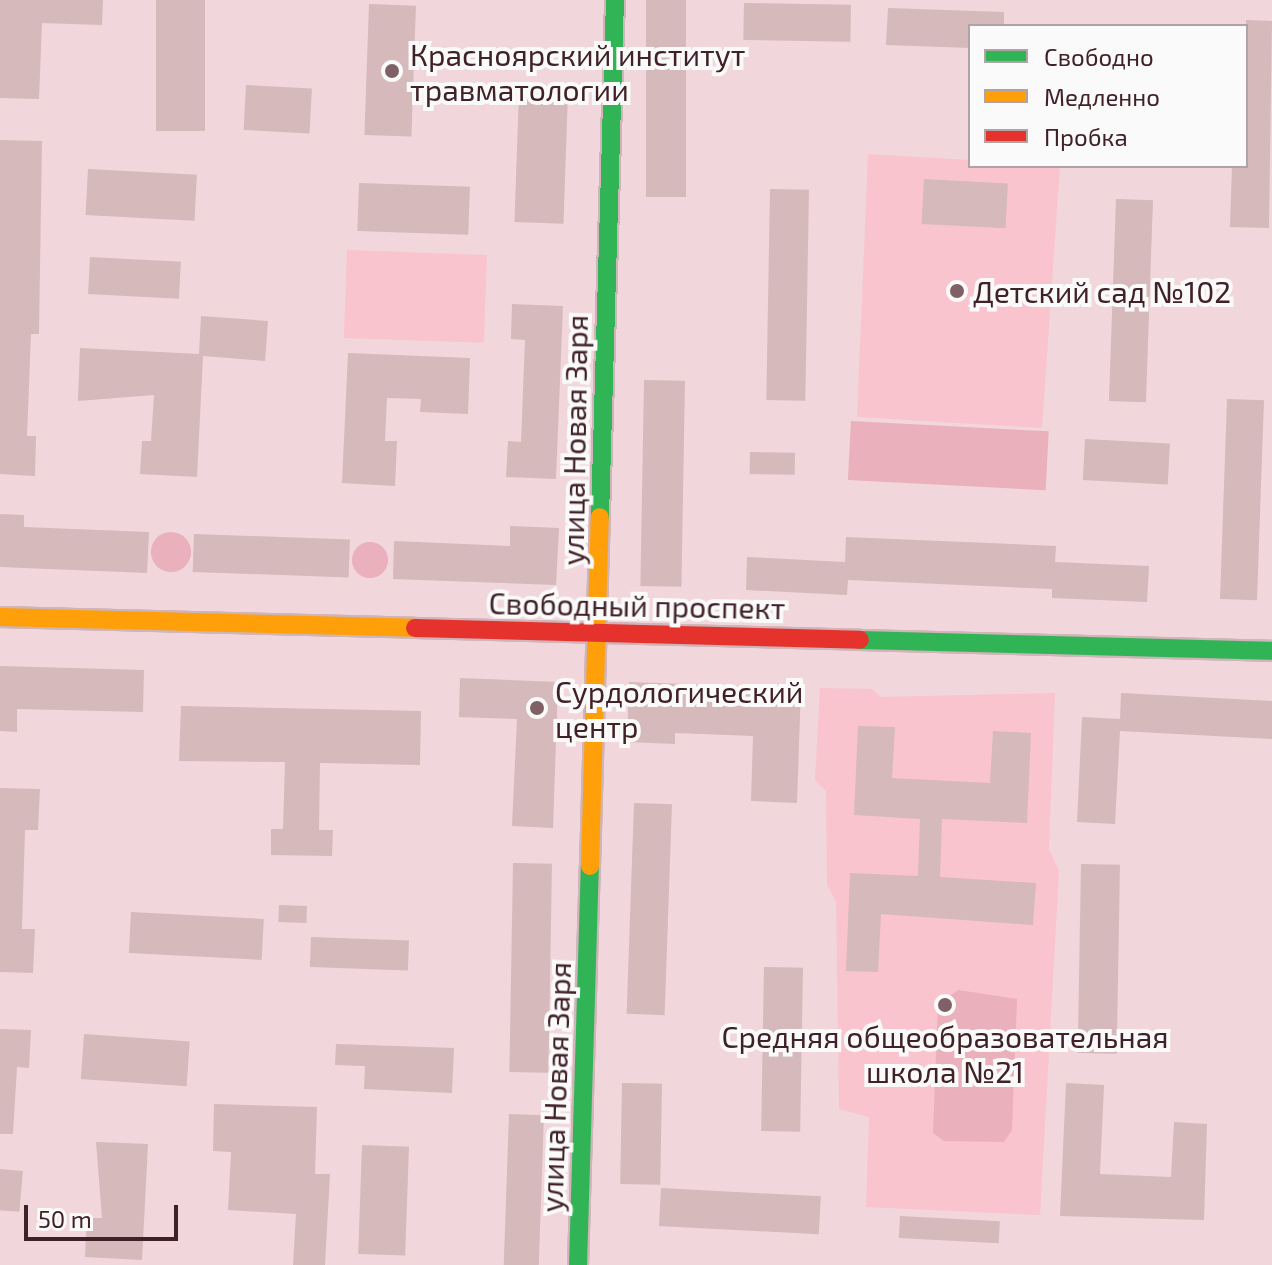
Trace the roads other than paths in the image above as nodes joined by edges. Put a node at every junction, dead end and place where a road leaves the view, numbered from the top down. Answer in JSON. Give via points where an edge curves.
{"nodes":[{"id":1,"x":615,"y":0,"type":"edge"},
{"id":2,"x":0,"y":617,"type":"edge"},
{"id":3,"x":601,"y":632,"type":"junction"},
{"id":4,"x":1272,"y":651,"type":"edge"},
{"id":5,"x":578,"y":1265,"type":"edge"}],
"edges":[{"from":1,"to":3,"type":"main road","name":"улица Новая Заря"},
{"from":2,"to":3,"type":"main road","name":"Свободный проспект"},
{"from":3,"to":4,"type":"main road","name":"Свободный проспект"},
{"from":3,"to":5,"type":"main road","name":"улица Новая Заря"}]}
